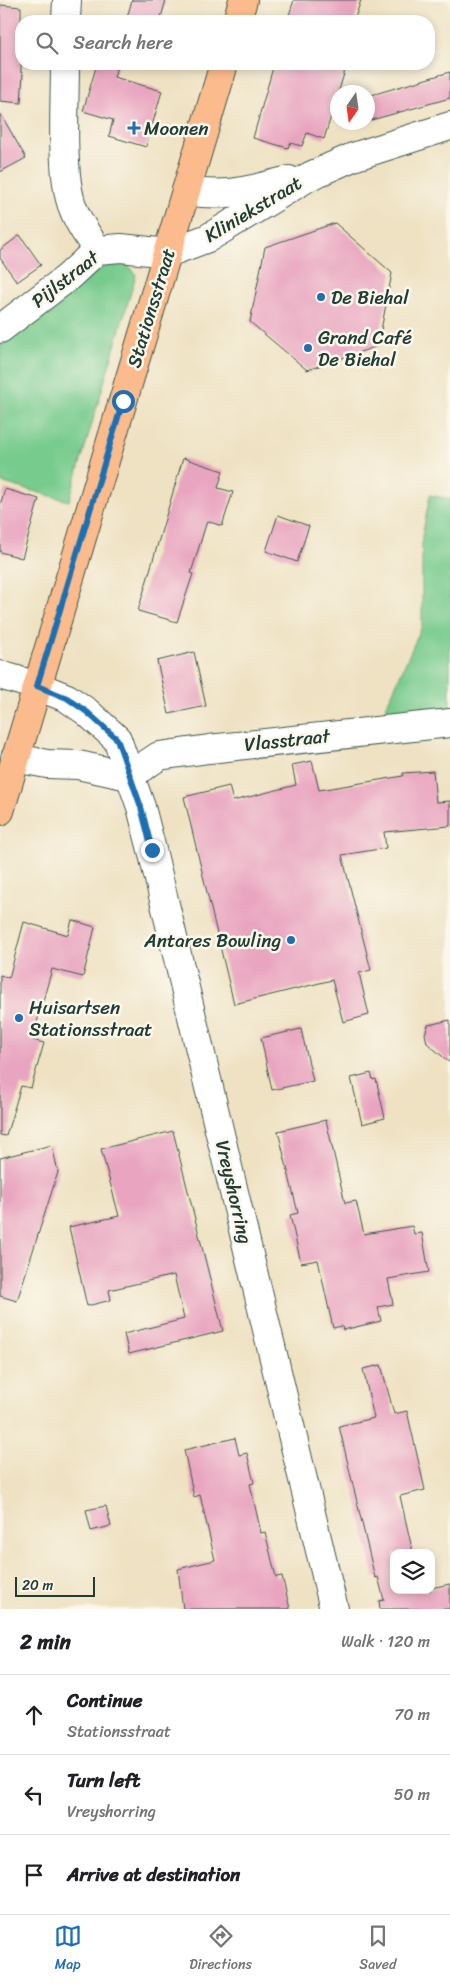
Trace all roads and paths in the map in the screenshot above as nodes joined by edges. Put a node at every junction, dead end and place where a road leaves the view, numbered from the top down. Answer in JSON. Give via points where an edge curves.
{"nodes":[{"id":1,"x":67,"y":0,"type":"edge"},
{"id":2,"x":243,"y":0,"type":"edge"},
{"id":3,"x":66,"y":15,"type":"edge"},
{"id":4,"x":239,"y":15,"type":"edge"},
{"id":5,"x":65,"y":70,"type":"edge"},
{"id":6,"x":222,"y":70,"type":"edge"},
{"id":7,"x":450,"y":126,"type":"edge"},
{"id":8,"x":310,"y":176,"type":"junction"},
{"id":9,"x":186,"y":191,"type":"junction"},
{"id":10,"x":97,"y":250,"type":"junction"},
{"id":11,"x":168,"y":253,"type":"junction"},
{"id":12,"x":0,"y":329,"type":"edge"},
{"id":13,"x":0,"y":675,"type":"edge"},
{"id":14,"x":37,"y":686,"type":"junction"},
{"id":15,"x":450,"y":723,"type":"edge"},
{"id":16,"x":15,"y":758,"type":"junction"},
{"id":17,"x":129,"y":776,"type":"junction"},
{"id":18,"x":0,"y":811,"type":"edge"},
{"id":19,"x":334,"y":1609,"type":"edge"}],
"edges":[{"from":1,"to":3,"type":"street"},
{"from":2,"to":4,"type":"main road"},
{"from":5,"to":10,"type":"street","via":[[66,163],[70,197],[80,224]]},
{"from":6,"to":9,"type":"main road","name":"Stationsstraat"},
{"from":7,"to":8,"type":"street","name":"Kliniekstraat","via":[[353,157]]},
{"from":8,"to":9,"type":"street","name":"Kliniekstraat","via":[[232,194]]},
{"from":8,"to":11,"type":"street","name":"Kliniekstraat","via":[[208,238]]},
{"from":9,"to":11,"type":"main road","name":"Stationsstraat"},
{"from":10,"to":11,"type":"street","name":"Pijlstraat","via":[[122,248]]},
{"from":10,"to":12,"type":"street","name":"Pijlstraat","via":[[67,278]]},
{"from":11,"to":14,"type":"main road","name":"Stationsstraat"},
{"from":13,"to":14,"type":"street"},
{"from":14,"to":16,"type":"main road","name":"Stationsstraat"},
{"from":14,"to":17,"type":"street","name":"Vreyshorring","via":[[67,698],[117,739]]},
{"from":15,"to":17,"type":"street","name":"Vlasstraat","via":[[159,756]]},
{"from":16,"to":17,"type":"street","via":[[78,765]]},
{"from":16,"to":18,"type":"main road","name":"Stationsstraat"},
{"from":17,"to":19,"type":"street","name":"Vreyshorring","via":[[152,850]]}]}
